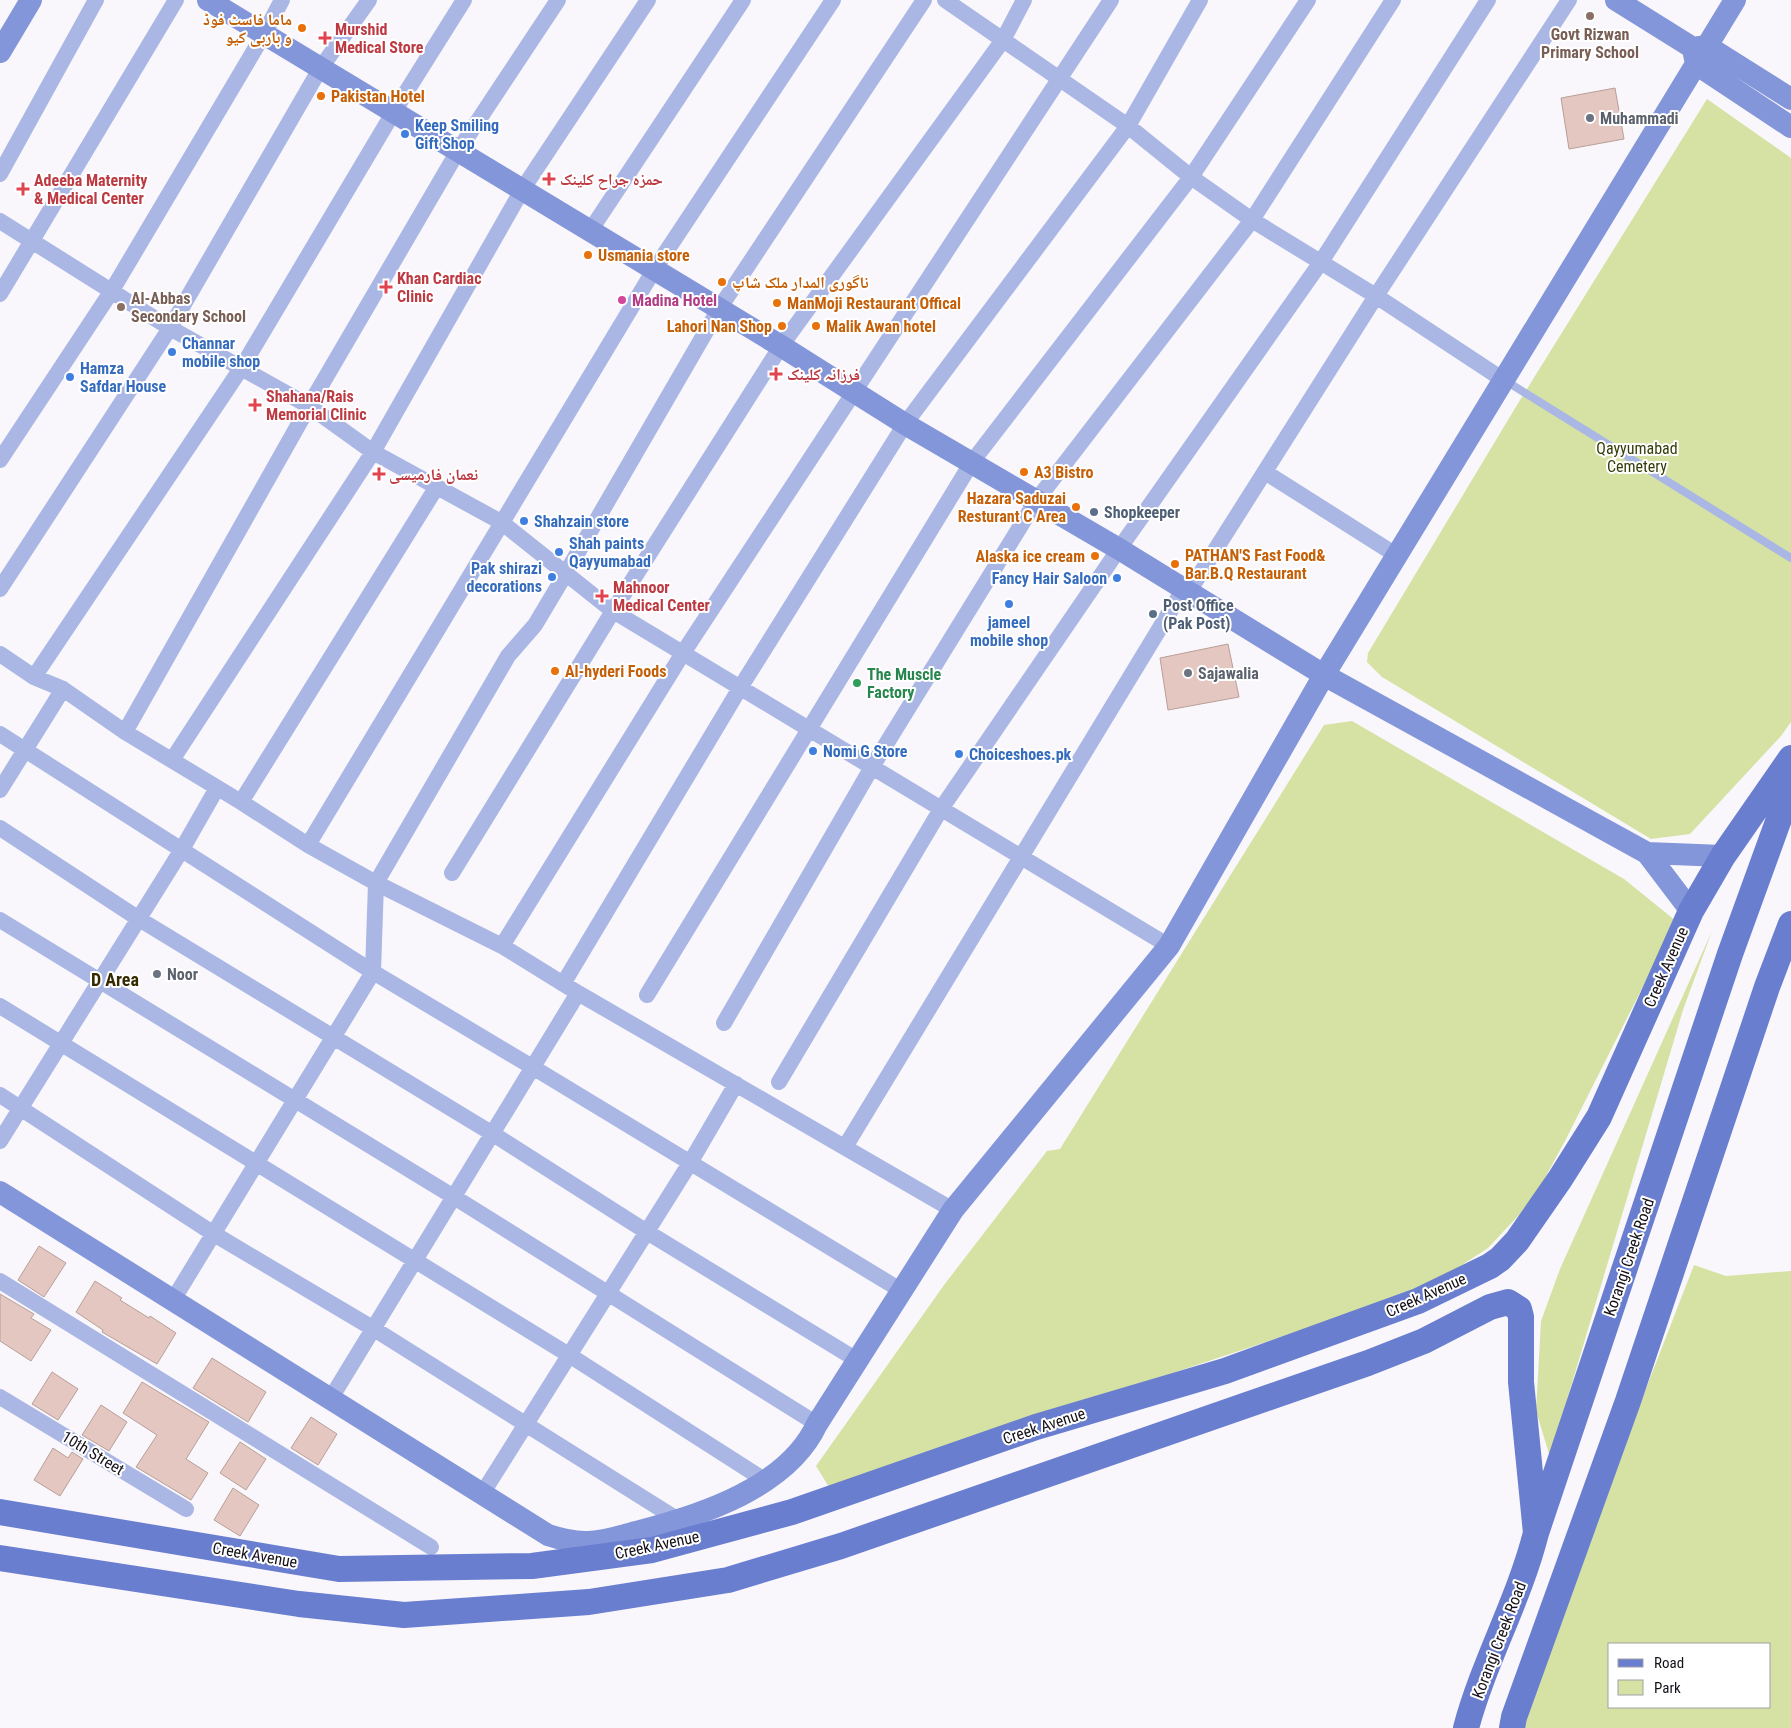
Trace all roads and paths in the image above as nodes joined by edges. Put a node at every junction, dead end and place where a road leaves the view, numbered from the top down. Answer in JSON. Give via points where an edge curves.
{"nodes":[{"id":1,"x":31,"y":0,"type":"edge"},
{"id":2,"x":96,"y":0,"type":"edge"},
{"id":3,"x":176,"y":0,"type":"edge"},
{"id":4,"x":208,"y":0,"type":"edge"},
{"id":5,"x":282,"y":0,"type":"edge"},
{"id":6,"x":369,"y":0,"type":"edge"},
{"id":7,"x":464,"y":0,"type":"edge"},
{"id":8,"x":558,"y":0,"type":"edge"},
{"id":9,"x":648,"y":0,"type":"edge"},
{"id":10,"x":743,"y":0,"type":"edge"},
{"id":11,"x":833,"y":0,"type":"edge"},
{"id":12,"x":924,"y":0,"type":"edge"},
{"id":13,"x":945,"y":0,"type":"edge"},
{"id":14,"x":1024,"y":0,"type":"edge"},
{"id":15,"x":1111,"y":0,"type":"edge"},
{"id":16,"x":1200,"y":0,"type":"edge"},
{"id":17,"x":1308,"y":0,"type":"edge"},
{"id":18,"x":1394,"y":0,"type":"edge"},
{"id":19,"x":1488,"y":0,"type":"edge"},
{"id":20,"x":1569,"y":0,"type":"edge"},
{"id":21,"x":1616,"y":0,"type":"edge"},
{"id":22,"x":1735,"y":0,"type":"edge"},
{"id":23,"x":264,"y":34,"type":"junction"},
{"id":24,"x":1003,"y":40,"type":"junction"},
{"id":25,"x":0,"y":52,"type":"edge"},
{"id":26,"x":1699,"y":53,"type":"junction"},
{"id":27,"x":320,"y":69,"type":"junction"},
{"id":28,"x":1060,"y":79,"type":"junction"},
{"id":29,"x":1791,"y":99,"type":"edge"},
{"id":30,"x":393,"y":113,"type":"junction"},
{"id":31,"x":1128,"y":126,"type":"junction"},
{"id":32,"x":1791,"y":127,"type":"edge"},
{"id":33,"x":458,"y":151,"type":"junction"},
{"id":34,"x":0,"y":174,"type":"edge"},
{"id":35,"x":1191,"y":177,"type":"junction"},
{"id":36,"x":522,"y":190,"type":"junction"},
{"id":37,"x":1252,"y":220,"type":"junction"},
{"id":38,"x":0,"y":221,"type":"edge"},
{"id":39,"x":590,"y":231,"type":"junction"},
{"id":40,"x":31,"y":241,"type":"junction"},
{"id":41,"x":1321,"y":262,"type":"junction"},
{"id":42,"x":654,"y":270,"type":"junction"},
{"id":43,"x":111,"y":292,"type":"junction"},
{"id":44,"x":0,"y":294,"type":"edge"},
{"id":45,"x":1376,"y":296,"type":"junction"},
{"id":46,"x":719,"y":309,"type":"junction"},
{"id":47,"x":170,"y":328,"type":"junction"},
{"id":48,"x":781,"y":346,"type":"junction"},
{"id":49,"x":242,"y":367,"type":"junction"},
{"id":50,"x":1502,"y":380,"type":"junction"},
{"id":51,"x":854,"y":392,"type":"junction"},
{"id":52,"x":309,"y":406,"type":"junction"},
{"id":53,"x":905,"y":424,"type":"junction"},
{"id":54,"x":373,"y":452,"type":"junction"},
{"id":55,"x":0,"y":460,"type":"edge"},
{"id":56,"x":972,"y":462,"type":"junction"},
{"id":57,"x":1265,"y":472,"type":"junction"},
{"id":58,"x":436,"y":488,"type":"junction"},
{"id":59,"x":1036,"y":501,"type":"junction"},
{"id":60,"x":501,"y":522,"type":"junction"},
{"id":61,"x":1119,"y":550,"type":"junction"},
{"id":62,"x":1396,"y":554,"type":"junction"},
{"id":63,"x":1791,"y":558,"type":"edge"},
{"id":64,"x":566,"y":573,"type":"junction"},
{"id":65,"x":0,"y":589,"type":"edge"},
{"id":66,"x":1186,"y":591,"type":"junction"},
{"id":67,"x":613,"y":612,"type":"junction"},
{"id":68,"x":683,"y":653,"type":"junction"},
{"id":69,"x":0,"y":654,"type":"edge"},
{"id":70,"x":1324,"y":675,"type":"junction"},
{"id":71,"x":34,"y":677,"type":"junction"},
{"id":72,"x":740,"y":688,"type":"junction"},
{"id":73,"x":63,"y":689,"type":"junction"},
{"id":74,"x":809,"y":729,"type":"junction"},
{"id":75,"x":125,"y":732,"type":"junction"},
{"id":76,"x":0,"y":734,"type":"edge"},
{"id":77,"x":25,"y":749,"type":"junction"},
{"id":78,"x":1791,"y":758,"type":"edge"},
{"id":79,"x":172,"y":760,"type":"junction"},
{"id":80,"x":872,"y":767,"type":"junction"},
{"id":81,"x":1791,"y":786,"type":"edge"},
{"id":82,"x":217,"y":788,"type":"junction"},
{"id":83,"x":0,"y":790,"type":"edge"},
{"id":84,"x":241,"y":802,"type":"junction"},
{"id":85,"x":941,"y":809,"type":"junction"},
{"id":86,"x":0,"y":828,"type":"edge"},
{"id":87,"x":308,"y":845,"type":"junction"},
{"id":88,"x":181,"y":851,"type":"junction"},
{"id":89,"x":1647,"y":853,"type":"junction"},
{"id":90,"x":1723,"y":856,"type":"junction"},
{"id":91,"x":1020,"y":857,"type":"junction"},
{"id":92,"x":452,"y":873,"type":"dead end"},
{"id":93,"x":376,"y":883,"type":"junction"},
{"id":94,"x":1691,"y":911,"type":"junction"},
{"id":95,"x":139,"y":919,"type":"junction"},
{"id":96,"x":0,"y":920,"type":"edge"},
{"id":97,"x":1791,"y":924,"type":"edge"},
{"id":98,"x":502,"y":946,"type":"junction"},
{"id":99,"x":1169,"y":946,"type":"junction"},
{"id":100,"x":373,"y":972,"type":"junction"},
{"id":101,"x":100,"y":981,"type":"junction"},
{"id":102,"x":564,"y":984,"type":"junction"},
{"id":103,"x":578,"y":993,"type":"junction"},
{"id":104,"x":647,"y":995,"type":"dead end"},
{"id":105,"x":0,"y":1006,"type":"edge"},
{"id":106,"x":724,"y":1023,"type":"dead end"},
{"id":107,"x":334,"y":1036,"type":"junction"},
{"id":108,"x":60,"y":1044,"type":"junction"},
{"id":109,"x":534,"y":1068,"type":"junction"},
{"id":110,"x":779,"y":1082,"type":"dead end"},
{"id":111,"x":736,"y":1084,"type":"junction"},
{"id":112,"x":0,"y":1095,"type":"edge"},
{"id":113,"x":295,"y":1100,"type":"junction"},
{"id":114,"x":20,"y":1108,"type":"junction"},
{"id":115,"x":493,"y":1134,"type":"junction"},
{"id":116,"x":0,"y":1141,"type":"edge"},
{"id":117,"x":845,"y":1147,"type":"junction"},
{"id":118,"x":257,"y":1163,"type":"junction"},
{"id":119,"x":690,"y":1163,"type":"junction"},
{"id":120,"x":0,"y":1192,"type":"edge"},
{"id":121,"x":454,"y":1197,"type":"junction"},
{"id":122,"x":953,"y":1210,"type":"junction"},
{"id":123,"x":647,"y":1232,"type":"junction"},
{"id":124,"x":214,"y":1234,"type":"junction"},
{"id":125,"x":415,"y":1261,"type":"junction"},
{"id":126,"x":0,"y":1281,"type":"edge"},
{"id":127,"x":902,"y":1291,"type":"junction"},
{"id":128,"x":608,"y":1292,"type":"junction"},
{"id":129,"x":173,"y":1300,"type":"junction"},
{"id":130,"x":374,"y":1329,"type":"junction"},
{"id":131,"x":569,"y":1355,"type":"junction"},
{"id":132,"x":857,"y":1360,"type":"junction"},
{"id":133,"x":0,"y":1396,"type":"edge"},
{"id":134,"x":331,"y":1398,"type":"junction"},
{"id":135,"x":526,"y":1424,"type":"junction"},
{"id":136,"x":816,"y":1424,"type":"junction"},
{"id":137,"x":766,"y":1481,"type":"junction"},
{"id":138,"x":482,"y":1494,"type":"junction"},
{"id":139,"x":186,"y":1509,"type":"dead end"},
{"id":140,"x":0,"y":1512,"type":"edge"},
{"id":141,"x":680,"y":1521,"type":"junction"},
{"id":142,"x":1536,"y":1533,"type":"junction"},
{"id":143,"x":431,"y":1546,"type":"dead end"},
{"id":144,"x":0,"y":1558,"type":"edge"},
{"id":145,"x":1466,"y":1728,"type":"edge"},
{"id":146,"x":1512,"y":1728,"type":"edge"}],
"edges":[{"from":1,"to":25,"type":"street"},
{"from":2,"to":34,"type":"street"},
{"from":3,"to":40,"type":"street"},
{"from":4,"to":23,"type":"street"},
{"from":5,"to":23,"type":"street"},
{"from":6,"to":27,"type":"street"},
{"from":7,"to":30,"type":"street"},
{"from":8,"to":33,"type":"street"},
{"from":9,"to":36,"type":"street"},
{"from":10,"to":39,"type":"street"},
{"from":11,"to":42,"type":"street"},
{"from":12,"to":46,"type":"street"},
{"from":13,"to":24,"type":"street"},
{"from":14,"to":24,"type":"street"},
{"from":15,"to":28,"type":"street"},
{"from":16,"to":31,"type":"street"},
{"from":17,"to":35,"type":"street"},
{"from":18,"to":37,"type":"street"},
{"from":19,"to":41,"type":"street"},
{"from":20,"to":45,"type":"street"},
{"from":21,"to":26,"type":"street"},
{"from":22,"to":26,"type":"street"},
{"from":23,"to":27,"type":"street"},
{"from":23,"to":43,"type":"street"},
{"from":24,"to":28,"type":"street"},
{"from":24,"to":48,"type":"street"},
{"from":26,"to":29,"type":"street"},
{"from":26,"to":32,"type":"street"},
{"from":26,"to":50,"type":"street"},
{"from":27,"to":30,"type":"street"},
{"from":27,"to":47,"type":"street"},
{"from":28,"to":31,"type":"street"},
{"from":28,"to":51,"type":"street"},
{"from":30,"to":33,"type":"street"},
{"from":30,"to":49,"type":"street"},
{"from":31,"to":35,"type":"street"},
{"from":31,"to":53,"type":"street"},
{"from":33,"to":36,"type":"street"},
{"from":33,"to":52,"type":"street"},
{"from":35,"to":37,"type":"street"},
{"from":35,"to":56,"type":"street"},
{"from":36,"to":39,"type":"street"},
{"from":36,"to":54,"type":"street"},
{"from":37,"to":41,"type":"street"},
{"from":37,"to":59,"type":"street"},
{"from":38,"to":40,"type":"street"},
{"from":39,"to":42,"type":"street"},
{"from":40,"to":43,"type":"street"},
{"from":40,"to":44,"type":"street"},
{"from":41,"to":45,"type":"street"},
{"from":41,"to":61,"type":"street"},
{"from":42,"to":46,"type":"street"},
{"from":42,"to":60,"type":"street"},
{"from":43,"to":47,"type":"street"},
{"from":43,"to":55,"type":"street"},
{"from":45,"to":50,"type":"street"},
{"from":45,"to":57,"type":"street"},
{"from":46,"to":48,"type":"street"},
{"from":46,"to":64,"type":"street"},
{"from":47,"to":49,"type":"street"},
{"from":47,"to":65,"type":"street"},
{"from":48,"to":51,"type":"street"},
{"from":48,"to":67,"type":"street"},
{"from":49,"to":52,"type":"street"},
{"from":49,"to":71,"type":"street"},
{"from":50,"to":62,"type":"street"},
{"from":50,"to":63,"type":"lane"},
{"from":51,"to":53,"type":"street"},
{"from":51,"to":68,"type":"street"},
{"from":52,"to":54,"type":"street"},
{"from":52,"to":75,"type":"street"},
{"from":53,"to":56,"type":"street"},
{"from":53,"to":72,"type":"street"},
{"from":54,"to":58,"type":"street"},
{"from":54,"to":79,"type":"street"},
{"from":56,"to":59,"type":"street"},
{"from":56,"to":74,"type":"street"},
{"from":57,"to":62,"type":"street"},
{"from":57,"to":66,"type":"street"},
{"from":58,"to":60,"type":"street"},
{"from":58,"to":84,"type":"street"},
{"from":59,"to":61,"type":"street"},
{"from":59,"to":80,"type":"street"},
{"from":60,"to":64,"type":"street"},
{"from":60,"to":87,"type":"street"},
{"from":61,"to":66,"type":"street"},
{"from":61,"to":85,"type":"street"},
{"from":62,"to":70,"type":"street"},
{"from":64,"to":67,"type":"street"},
{"from":64,"to":93,"type":"street","via":[[534,625],[508,656]]},
{"from":66,"to":70,"type":"street"},
{"from":66,"to":91,"type":"street"},
{"from":67,"to":68,"type":"street"},
{"from":67,"to":92,"type":"street"},
{"from":68,"to":72,"type":"street"},
{"from":68,"to":98,"type":"street"},
{"from":69,"to":71,"type":"street"},
{"from":70,"to":89,"type":"street"},
{"from":70,"to":99,"type":"street"},
{"from":71,"to":73,"type":"street"},
{"from":72,"to":74,"type":"street"},
{"from":72,"to":102,"type":"street"},
{"from":73,"to":75,"type":"street"},
{"from":73,"to":77,"type":"street"},
{"from":74,"to":80,"type":"street"},
{"from":74,"to":104,"type":"street"},
{"from":75,"to":79,"type":"street"},
{"from":76,"to":77,"type":"street"},
{"from":77,"to":83,"type":"street"},
{"from":77,"to":88,"type":"street"},
{"from":78,"to":90,"type":"main road","name":"Creek Avenue"},
{"from":79,"to":82,"type":"street"},
{"from":80,"to":85,"type":"street"},
{"from":80,"to":106,"type":"street"},
{"from":81,"to":142,"type":"main road","name":"Korangi Creek Road","via":[[1730,954]]},
{"from":82,"to":84,"type":"street"},
{"from":82,"to":88,"type":"street"},
{"from":84,"to":87,"type":"street"},
{"from":85,"to":91,"type":"street"},
{"from":85,"to":110,"type":"street"},
{"from":86,"to":95,"type":"street"},
{"from":87,"to":93,"type":"street"},
{"from":88,"to":95,"type":"street"},
{"from":88,"to":100,"type":"street"},
{"from":89,"to":90,"type":"street"},
{"from":89,"to":94,"type":"street"},
{"from":90,"to":94,"type":"main road","name":"Creek Avenue"},
{"from":91,"to":99,"type":"street"},
{"from":91,"to":117,"type":"street"},
{"from":93,"to":98,"type":"street"},
{"from":93,"to":100,"type":"street"},
{"from":94,"to":140,"type":"main road","name":"Creek Avenue","via":[[1599,1117],[1517,1241],[1490,1266],[1442,1290],[1314,1340],[1225,1371],[1036,1427],[792,1512],[652,1550],[532,1566],[339,1569]]},
{"from":95,"to":101,"type":"street"},
{"from":95,"to":107,"type":"street"},
{"from":96,"to":101,"type":"street"},
{"from":97,"to":146,"type":"main road","via":[[1628,1402]]},
{"from":98,"to":102,"type":"street"},
{"from":99,"to":122,"type":"street"},
{"from":100,"to":107,"type":"street"},
{"from":100,"to":109,"type":"street"},
{"from":101,"to":108,"type":"street"},
{"from":101,"to":113,"type":"street"},
{"from":102,"to":103,"type":"street"},
{"from":103,"to":109,"type":"street"},
{"from":103,"to":111,"type":"street"},
{"from":105,"to":108,"type":"street"},
{"from":107,"to":113,"type":"street"},
{"from":107,"to":115,"type":"street"},
{"from":108,"to":114,"type":"street"},
{"from":108,"to":118,"type":"street"},
{"from":109,"to":115,"type":"street"},
{"from":109,"to":119,"type":"street"},
{"from":111,"to":117,"type":"street"},
{"from":111,"to":119,"type":"street"},
{"from":112,"to":114,"type":"street"},
{"from":113,"to":118,"type":"street"},
{"from":113,"to":121,"type":"street"},
{"from":114,"to":116,"type":"street"},
{"from":114,"to":124,"type":"street"},
{"from":115,"to":121,"type":"street"},
{"from":115,"to":123,"type":"street"},
{"from":117,"to":122,"type":"street"},
{"from":118,"to":124,"type":"street"},
{"from":118,"to":125,"type":"street"},
{"from":119,"to":123,"type":"street"},
{"from":119,"to":127,"type":"street"},
{"from":120,"to":129,"type":"street"},
{"from":121,"to":125,"type":"street"},
{"from":121,"to":128,"type":"street"},
{"from":122,"to":127,"type":"street"},
{"from":123,"to":128,"type":"street"},
{"from":123,"to":132,"type":"street"},
{"from":124,"to":129,"type":"street"},
{"from":124,"to":130,"type":"street"},
{"from":125,"to":130,"type":"street"},
{"from":125,"to":131,"type":"street"},
{"from":126,"to":143,"type":"street"},
{"from":127,"to":132,"type":"street"},
{"from":128,"to":131,"type":"street"},
{"from":128,"to":136,"type":"street"},
{"from":129,"to":134,"type":"street"},
{"from":130,"to":134,"type":"street"},
{"from":130,"to":135,"type":"street"},
{"from":131,"to":135,"type":"street"},
{"from":131,"to":137,"type":"street"},
{"from":132,"to":136,"type":"street"},
{"from":133,"to":139,"type":"street","name":"10th Street"},
{"from":134,"to":138,"type":"street"},
{"from":135,"to":138,"type":"street"},
{"from":135,"to":141,"type":"street"},
{"from":136,"to":137,"type":"street","via":[[811,1436],[786,1466]]},
{"from":137,"to":141,"type":"street","via":[[712,1509]]},
{"from":138,"to":141,"type":"street","via":[[548,1535],[568,1541],[612,1538]]},
{"from":142,"to":144,"type":"main road","via":[[1522,1382],[1521,1317],[1519,1308],[1508,1302],[1490,1307],[1424,1341],[1368,1363],[850,1543],[728,1580],[589,1602],[404,1615],[299,1604]]},
{"from":142,"to":145,"type":"main road","name":"Korangi Creek Road","via":[[1529,1563]]}]}
